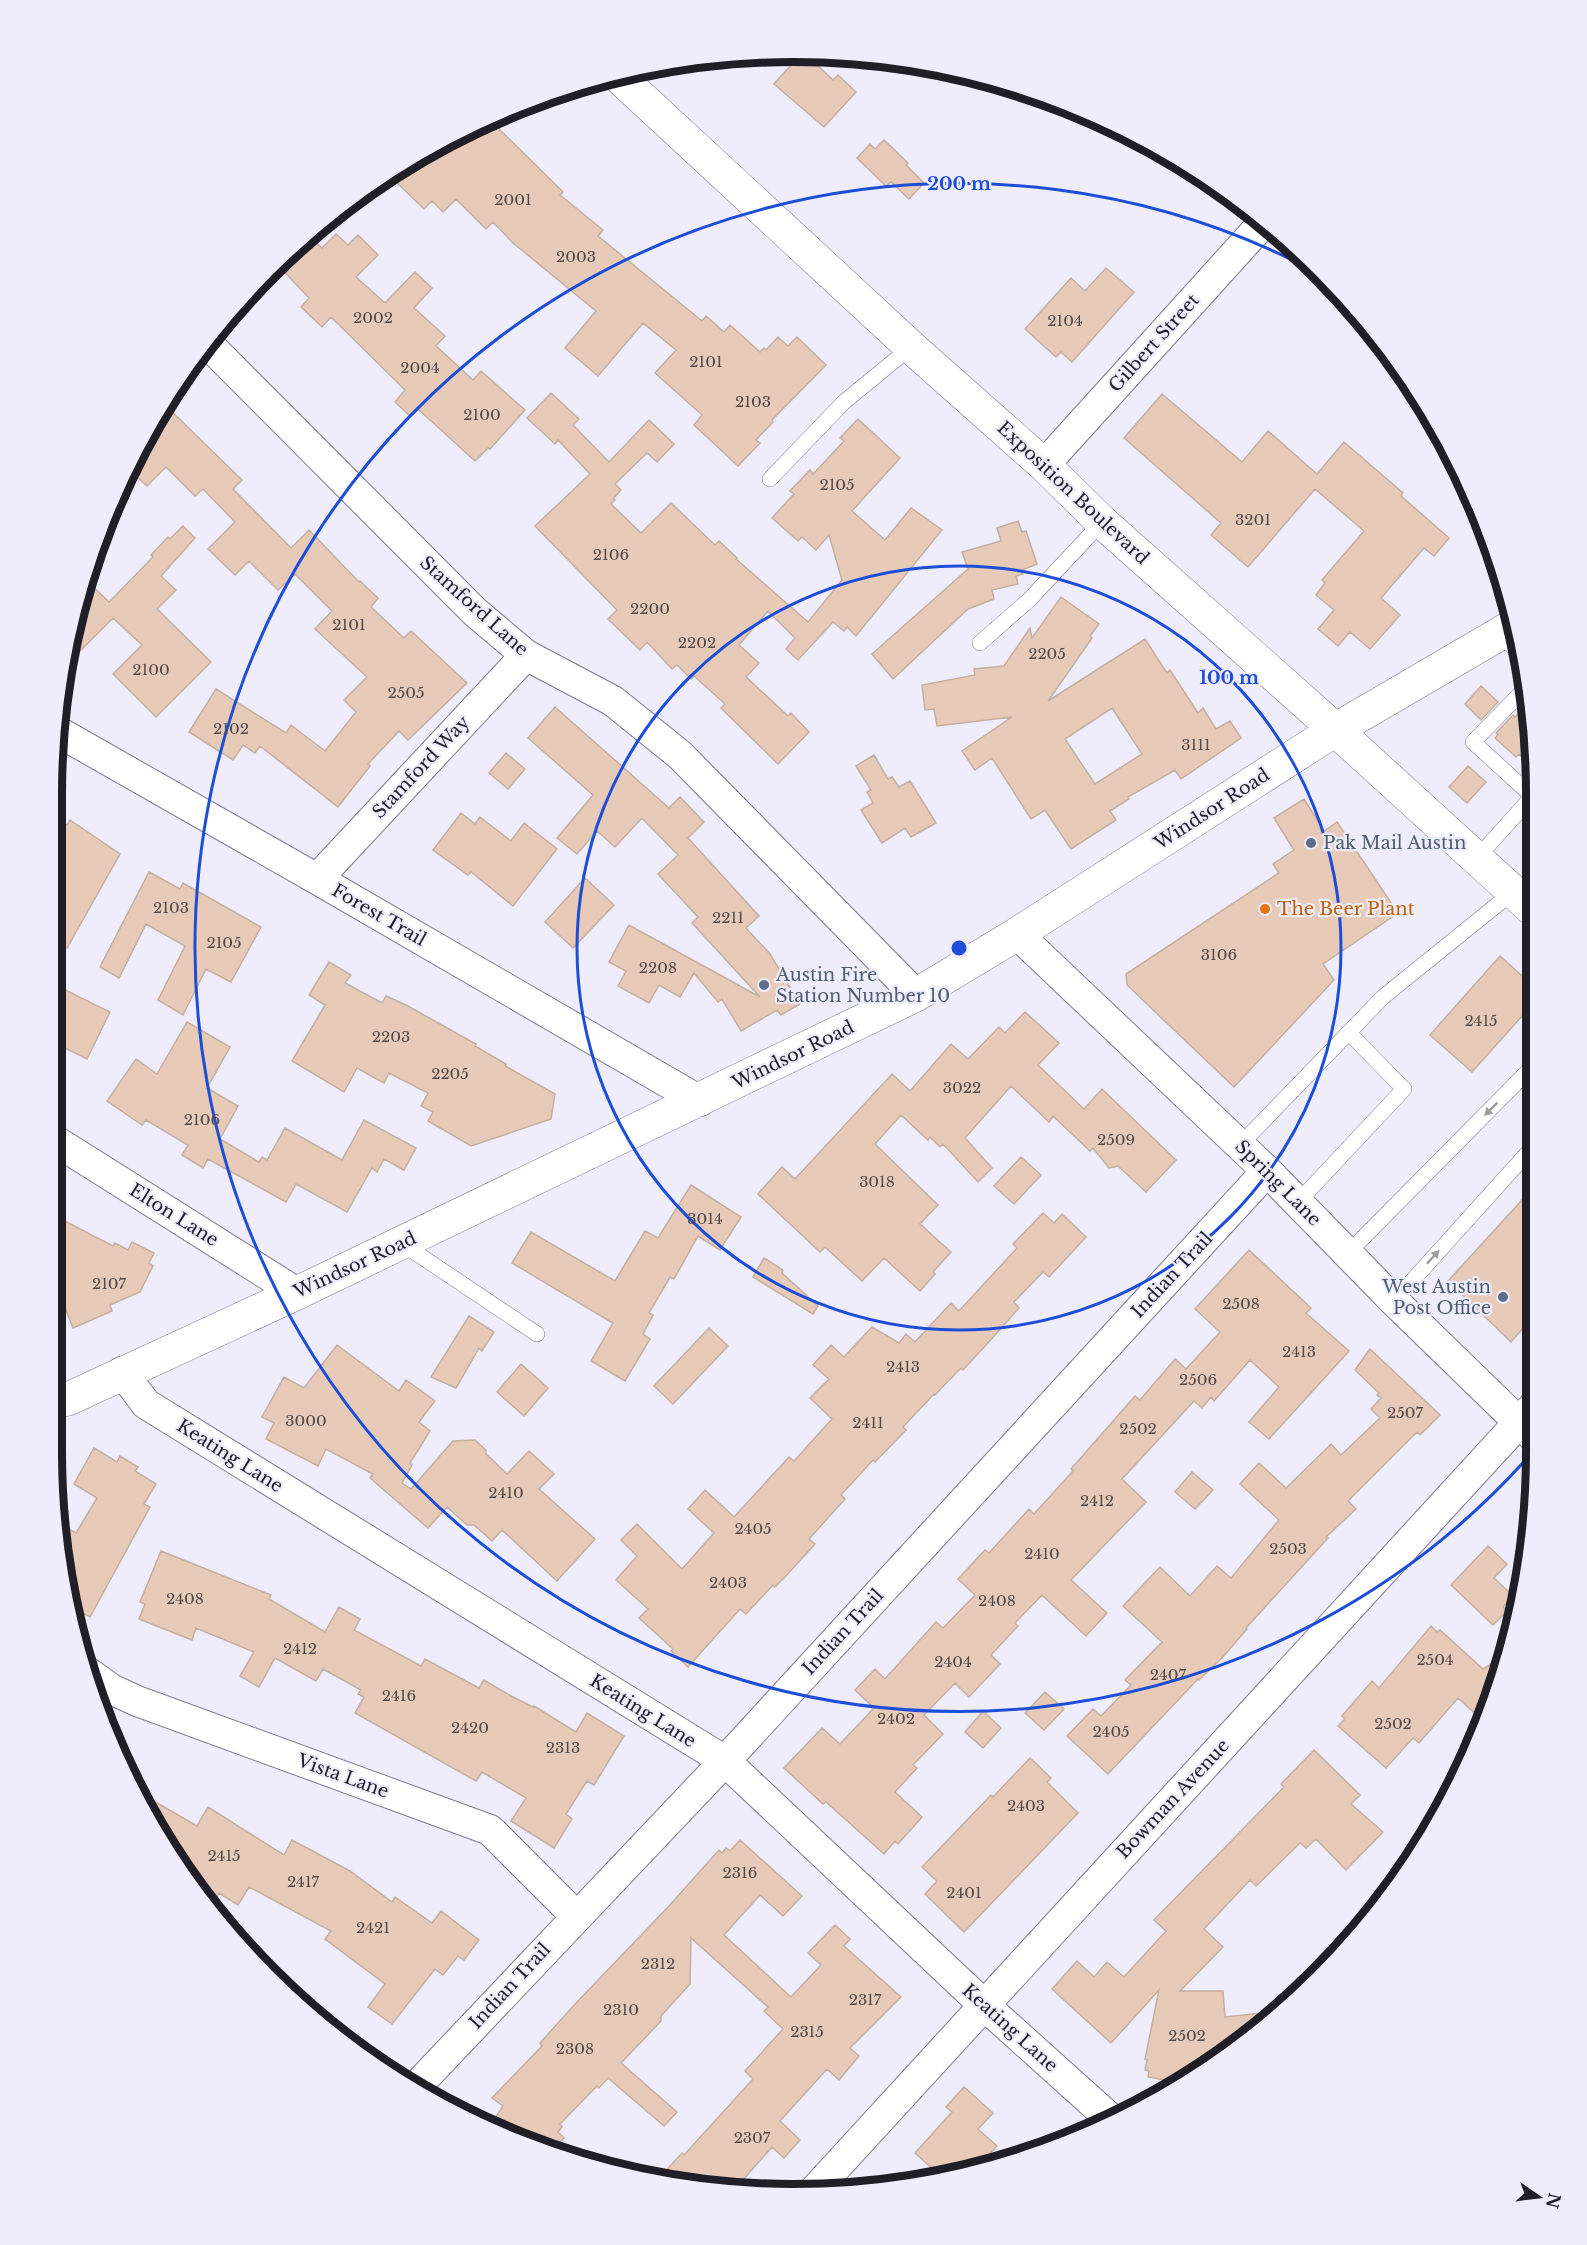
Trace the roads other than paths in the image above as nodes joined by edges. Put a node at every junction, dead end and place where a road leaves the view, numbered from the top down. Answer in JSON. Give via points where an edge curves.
{"nodes":[{"id":1,"x":624,"y":82,"type":"edge"},
{"id":2,"x":1258,"y":228,"type":"edge"},
{"id":3,"x":911,"y":347,"type":"junction"},
{"id":4,"x":213,"y":349,"type":"edge"},
{"id":5,"x":1044,"y":465,"type":"junction"},
{"id":6,"x":770,"y":479,"type":"dead end"},
{"id":7,"x":1102,"y":522,"type":"junction"},
{"id":8,"x":1507,"y":630,"type":"edge"},
{"id":9,"x":980,"y":643,"type":"dead end"},
{"id":10,"x":526,"y":655,"type":"junction"},
{"id":11,"x":1519,"y":695,"type":"edge"},
{"id":12,"x":1335,"y":730,"type":"junction"},
{"id":13,"x":64,"y":735,"type":"edge"},
{"id":14,"x":1526,"y":793,"type":"edge"},
{"id":15,"x":1526,"y":802,"type":"edge"},
{"id":16,"x":1476,"y":858,"type":"junction"},
{"id":17,"x":317,"y":879,"type":"junction"},
{"id":18,"x":1522,"y":900,"type":"edge"},
{"id":19,"x":1017,"y":934,"type":"junction"},
{"id":20,"x":916,"y":995,"type":"junction"},
{"id":21,"x":1348,"y":1033,"type":"junction"},
{"id":22,"x":1526,"y":1073,"type":"edge"},
{"id":23,"x":700,"y":1101,"type":"junction"},
{"id":24,"x":62,"y":1145,"type":"edge"},
{"id":25,"x":1240,"y":1145,"type":"junction"},
{"id":26,"x":1526,"y":1155,"type":"edge"},
{"id":27,"x":1267,"y":1171,"type":"junction"},
{"id":28,"x":1298,"y":1202,"type":"junction"},
{"id":29,"x":400,"y":1243,"type":"junction"},
{"id":30,"x":1348,"y":1253,"type":"junction"},
{"id":31,"x":297,"y":1293,"type":"junction"},
{"id":32,"x":1394,"y":1301,"type":"junction"},
{"id":33,"x":537,"y":1334,"type":"dead end"},
{"id":34,"x":122,"y":1372,"type":"junction"},
{"id":35,"x":62,"y":1403,"type":"edge"},
{"id":36,"x":1526,"y":1419,"type":"edge"},
{"id":37,"x":1526,"y":1425,"type":"edge"},
{"id":38,"x":98,"y":1679,"type":"edge"},
{"id":39,"x":725,"y":1761,"type":"junction"},
{"id":40,"x":576,"y":1916,"type":"junction"},
{"id":41,"x":984,"y":2005,"type":"junction"},
{"id":42,"x":421,"y":2081,"type":"edge"},
{"id":43,"x":1105,"y":2114,"type":"edge"},
{"id":44,"x":821,"y":2183,"type":"edge"}],
"edges":[{"from":1,"to":3,"type":"street","name":"Exposition Boulevard"},
{"from":2,"to":5,"type":"street","name":"Gilbert Street"},
{"from":3,"to":5,"type":"street","name":"Exposition Boulevard"},
{"from":3,"to":6,"type":"lane","via":[[844,402]]},
{"from":4,"to":10,"type":"street","name":"Stamford Lane","via":[[475,612]]},
{"from":5,"to":7,"type":"street","name":"Exposition Boulevard"},
{"from":7,"to":9,"type":"lane","via":[[1030,599]]},
{"from":7,"to":12,"type":"street","name":"Exposition Boulevard"},
{"from":8,"to":12,"type":"street","name":"Windsor Road"},
{"from":10,"to":17,"type":"street","name":"Stamford Way"},
{"from":10,"to":20,"type":"street","name":"Stamford Lane","via":[[613,701],[680,755]]},
{"from":11,"to":14,"type":"lane","via":[[1473,742]]},
{"from":12,"to":16,"type":"street","name":"Exposition Boulevard"},
{"from":12,"to":19,"type":"street","name":"Windsor Road"},
{"from":13,"to":17,"type":"street","name":"Forest Trail"},
{"from":15,"to":16,"type":"lane"},
{"from":16,"to":18,"type":"street","name":"Exposition Boulevard"},
{"from":17,"to":23,"type":"street","name":"Forest Trail"},
{"from":18,"to":21,"type":"lane","via":[[1383,998]]},
{"from":19,"to":20,"type":"street","name":"Windsor Road"},
{"from":19,"to":25,"type":"street","name":"Spring Lane"},
{"from":20,"to":23,"type":"street","name":"Windsor Road"},
{"from":21,"to":25,"type":"lane"},
{"from":21,"to":28,"type":"lane","via":[[1404,1089]]},
{"from":22,"to":30,"type":"lane","one_way":true},
{"from":23,"to":29,"type":"street","name":"Windsor Road"},
{"from":24,"to":31,"type":"street","name":"Elton Lane"},
{"from":25,"to":27,"type":"street","name":"Spring Lane"},
{"from":32,"to":26,"type":"lane","one_way":true},
{"from":27,"to":28,"type":"street","name":"Spring Lane"},
{"from":27,"to":39,"type":"street","name":"Indian Trail"},
{"from":28,"to":30,"type":"street","name":"Spring Lane"},
{"from":29,"to":31,"type":"street","name":"Windsor Road"},
{"from":29,"to":33,"type":"lane"},
{"from":30,"to":32,"type":"street","name":"Spring Lane"},
{"from":31,"to":34,"type":"street","name":"Windsor Road"},
{"from":32,"to":36,"type":"street","name":"Spring Lane"},
{"from":34,"to":35,"type":"street","name":"Windsor Road"},
{"from":34,"to":39,"type":"street","name":"Keating Lane","via":[[146,1404]]},
{"from":37,"to":41,"type":"street","name":"Bowman Avenue"},
{"from":38,"to":40,"type":"street","name":"Vista Lane","via":[[137,1701],[490,1830]]},
{"from":39,"to":40,"type":"street","name":"Indian Trail"},
{"from":39,"to":41,"type":"street","name":"Keating Lane"},
{"from":40,"to":42,"type":"street","name":"Indian Trail"},
{"from":41,"to":43,"type":"street","name":"Keating Lane"},
{"from":41,"to":44,"type":"street","name":"Bowman Avenue"}]}
